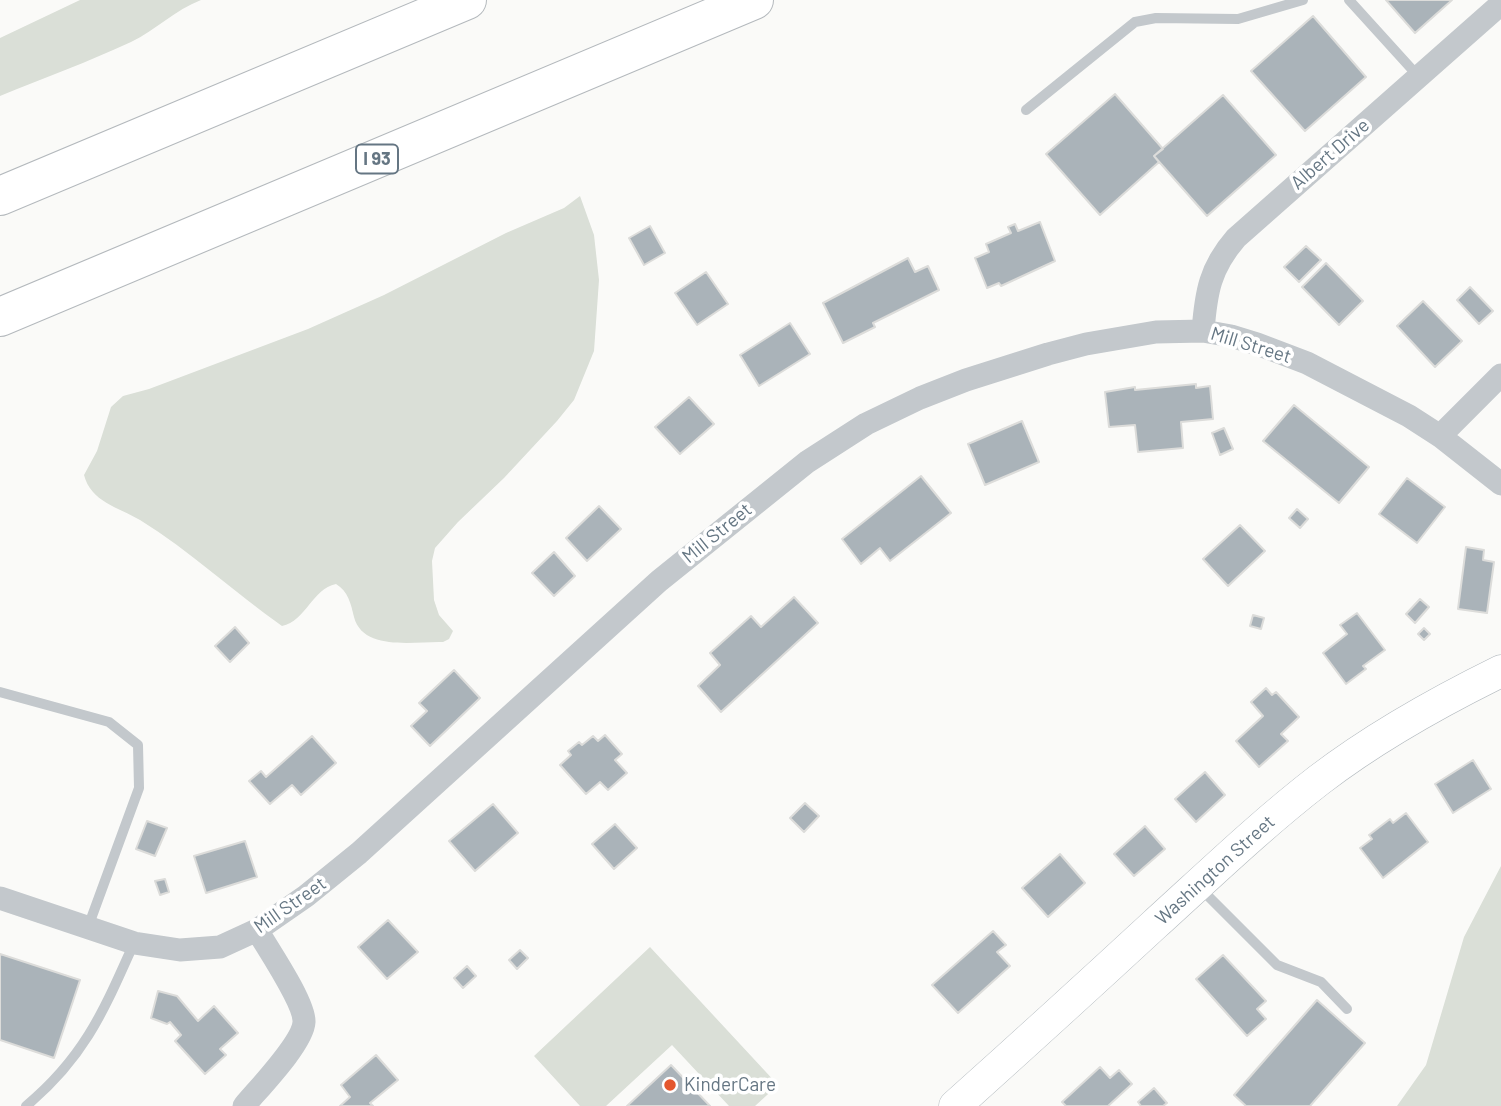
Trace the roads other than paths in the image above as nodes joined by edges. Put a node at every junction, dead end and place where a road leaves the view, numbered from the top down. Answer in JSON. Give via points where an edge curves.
{"nodes":[{"id":1,"x":467,"y":0,"type":"edge"},
{"id":2,"x":754,"y":0,"type":"edge"},
{"id":3,"x":1303,"y":0,"type":"edge"},
{"id":4,"x":1349,"y":0,"type":"edge"},
{"id":5,"x":1501,"y":4,"type":"edge"},
{"id":6,"x":1418,"y":76,"type":"junction"},
{"id":7,"x":1026,"y":110,"type":"dead end"},
{"id":8,"x":0,"y":196,"type":"edge"},
{"id":9,"x":0,"y":317,"type":"edge"},
{"id":10,"x":1203,"y":331,"type":"junction"},
{"id":11,"x":1501,"y":375,"type":"edge"},
{"id":12,"x":1440,"y":436,"type":"junction"},
{"id":13,"x":1501,"y":484,"type":"edge"},
{"id":14,"x":1501,"y":671,"type":"edge"},
{"id":15,"x":0,"y":692,"type":"edge"},
{"id":16,"x":1198,"y":885,"type":"junction"},
{"id":17,"x":0,"y":898,"type":"edge"},
{"id":18,"x":88,"y":927,"type":"junction"},
{"id":19,"x":257,"y":930,"type":"junction"},
{"id":20,"x":134,"y":943,"type":"junction"},
{"id":21,"x":1347,"y":1009,"type":"dead end"},
{"id":22,"x":26,"y":1106,"type":"edge"},
{"id":23,"x":244,"y":1106,"type":"edge"},
{"id":24,"x":955,"y":1106,"type":"edge"}],
"edges":[{"from":1,"to":8,"type":"highway"},
{"from":2,"to":9,"type":"highway","number":"I 93"},
{"from":3,"to":7,"type":"lane","via":[[1238,19],[1135,22]]},
{"from":4,"to":6,"type":"lane"},
{"from":5,"to":6,"type":"street","name":"Albert Drive"},
{"from":6,"to":10,"type":"street","name":"Albert Drive","via":[[1228,247],[1213,272]]},
{"from":10,"to":12,"type":"street","name":"Mill Street","via":[[1307,363]]},
{"from":10,"to":19,"type":"street","name":"Mill Street","via":[[1156,332],[1034,358],[920,398],[848,434],[766,493],[659,581],[359,853]]},
{"from":11,"to":12,"type":"street"},
{"from":12,"to":13,"type":"street","name":"Mill Street"},
{"from":14,"to":16,"type":"main road","name":"Washington Street","via":[[1356,754],[1289,804]]},
{"from":15,"to":18,"type":"lane","via":[[109,722],[138,745],[139,788]]},
{"from":16,"to":21,"type":"lane","via":[[1277,965],[1321,982]]},
{"from":16,"to":24,"type":"main road","name":"Washington Street"},
{"from":17,"to":18,"type":"street","name":"Mill Street"},
{"from":18,"to":20,"type":"street","name":"Mill Street"},
{"from":19,"to":20,"type":"street","name":"Mill Street","via":[[207,949]]},
{"from":19,"to":23,"type":"street","via":[[300,1004],[304,1024],[296,1043]]},
{"from":20,"to":22,"type":"lane","via":[[83,1045],[65,1070]]}]}
